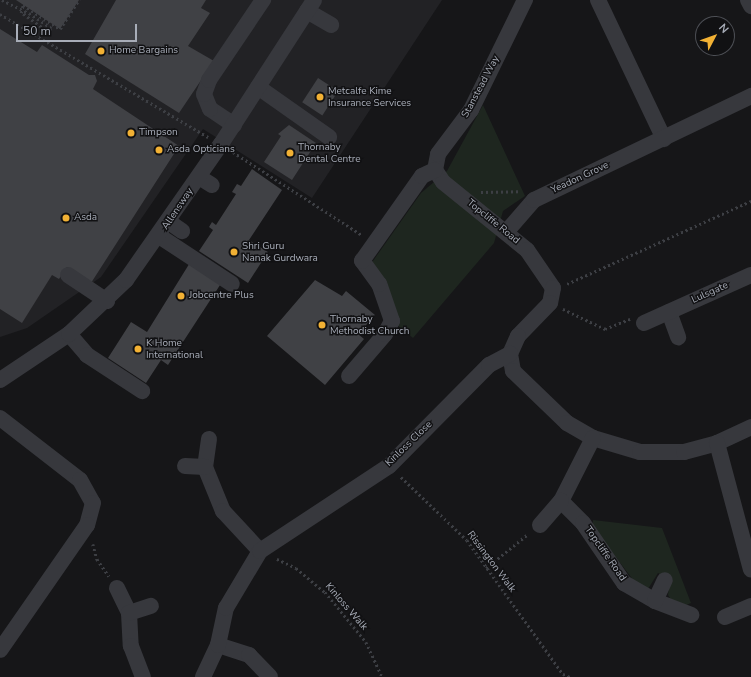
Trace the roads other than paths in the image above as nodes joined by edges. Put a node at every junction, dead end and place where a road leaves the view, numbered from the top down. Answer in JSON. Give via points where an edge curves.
{"nodes":[{"id":1,"x":263,"y":0,"type":"edge"},
{"id":2,"x":525,"y":0,"type":"edge"},
{"id":3,"x":598,"y":0,"type":"edge"},
{"id":4,"x":748,"y":0,"type":"edge"},
{"id":5,"x":311,"y":5,"type":"edge"},
{"id":6,"x":751,"y":6,"type":"edge"},
{"id":7,"x":331,"y":25,"type":"dead end"},
{"id":8,"x":258,"y":87,"type":"junction"},
{"id":9,"x":751,"y":96,"type":"edge"},
{"id":10,"x":234,"y":125,"type":"junction"},
{"id":11,"x":329,"y":137,"type":"dead end"},
{"id":12,"x":664,"y":139,"type":"junction"},
{"id":13,"x":435,"y":170,"type":"junction"},
{"id":14,"x":169,"y":222,"type":"junction"},
{"id":15,"x":182,"y":231,"type":"dead end"},
{"id":16,"x":506,"y":231,"type":"junction"},
{"id":17,"x":159,"y":236,"type":"junction"},
{"id":18,"x":68,"y":275,"type":"dead end"},
{"id":19,"x":751,"y":275,"type":"edge"},
{"id":20,"x":232,"y":284,"type":"dead end"},
{"id":21,"x":107,"y":301,"type":"junction"},
{"id":22,"x":669,"y":312,"type":"junction"},
{"id":23,"x":644,"y":323,"type":"road end"},
{"id":24,"x":69,"y":334,"type":"junction"},
{"id":25,"x":678,"y":337,"type":"dead end"},
{"id":26,"x":510,"y":354,"type":"junction"},
{"id":27,"x":349,"y":376,"type":"dead end"},
{"id":28,"x":0,"y":380,"type":"edge"},
{"id":29,"x":142,"y":391,"type":"dead end"},
{"id":30,"x":0,"y":418,"type":"edge"},
{"id":31,"x":751,"y":427,"type":"edge"},
{"id":32,"x":594,"y":438,"type":"junction"},
{"id":33,"x":209,"y":439,"type":"dead end"},
{"id":34,"x":717,"y":443,"type":"junction"},
{"id":35,"x":185,"y":466,"type":"dead end"},
{"id":36,"x":205,"y":467,"type":"junction"},
{"id":37,"x":561,"y":501,"type":"junction"},
{"id":38,"x":540,"y":525,"type":"road end"},
{"id":39,"x":260,"y":551,"type":"junction"},
{"id":40,"x":751,"y":570,"type":"edge"},
{"id":41,"x":666,"y":580,"type":"dead end"},
{"id":42,"x":117,"y":588,"type":"road end"},
{"id":43,"x":655,"y":601,"type":"junction"},
{"id":44,"x":152,"y":606,"type":"dead end"},
{"id":45,"x":751,"y":606,"type":"edge"},
{"id":46,"x":130,"y":613,"type":"junction"},
{"id":47,"x":691,"y":615,"type":"dead end"},
{"id":48,"x":725,"y":617,"type":"dead end"},
{"id":49,"x":218,"y":645,"type":"junction"},
{"id":50,"x":0,"y":650,"type":"edge"},
{"id":51,"x":143,"y":677,"type":"edge"},
{"id":52,"x":203,"y":677,"type":"edge"},
{"id":53,"x":270,"y":677,"type":"edge"}],
"edges":[{"from":1,"to":10,"type":"street","via":[[209,80],[204,94],[210,109]]},
{"from":2,"to":13,"type":"street","name":"Stanstead Way","via":[[471,110],[438,154]]},
{"from":3,"to":12,"type":"street"},
{"from":4,"to":6,"type":"street"},
{"from":5,"to":7,"type":"street"},
{"from":5,"to":8,"type":"street","name":"Allensway"},
{"from":8,"to":10,"type":"street","name":"Allensway"},
{"from":8,"to":11,"type":"street"},
{"from":9,"to":12,"type":"street","name":"Yeadon Grove"},
{"from":10,"to":14,"type":"street","name":"Allensway","via":[[221,144],[205,181]]},
{"from":12,"to":16,"type":"street","name":"Yeadon Grove","via":[[534,200]]},
{"from":13,"to":16,"type":"street","name":"Topcliffe Road","via":[[455,192]]},
{"from":13,"to":27,"type":"street","via":[[422,176],[362,261],[379,284],[392,321],[385,334]]},
{"from":14,"to":15,"type":"street"},
{"from":14,"to":17,"type":"street","name":"Allensway"},
{"from":16,"to":26,"type":"street","name":"Topcliffe Road","via":[[527,250],[551,295],[518,336]]},
{"from":17,"to":20,"type":"street"},
{"from":17,"to":21,"type":"street","name":"Allensway"},
{"from":18,"to":21,"type":"street"},
{"from":19,"to":22,"type":"street","name":"Lulsgate"},
{"from":21,"to":24,"type":"street","name":"Allensway"},
{"from":22,"to":23,"type":"street","name":"Lulsgate"},
{"from":22,"to":25,"type":"street"},
{"from":24,"to":28,"type":"street","name":"Allensway"},
{"from":24,"to":29,"type":"street","via":[[87,356]]},
{"from":26,"to":32,"type":"street","via":[[513,371],[567,423]]},
{"from":26,"to":39,"type":"street","name":"Kinloss Close","via":[[489,365],[389,466]]},
{"from":30,"to":50,"type":"street","via":[[80,480],[89,491],[93,513]]},
{"from":31,"to":34,"type":"street"},
{"from":32,"to":34,"type":"street","via":[[640,452],[684,452]]},
{"from":32,"to":37,"type":"street"},
{"from":33,"to":36,"type":"street"},
{"from":34,"to":40,"type":"street"},
{"from":35,"to":36,"type":"street"},
{"from":36,"to":39,"type":"street","via":[[223,511]]},
{"from":37,"to":38,"type":"street"},
{"from":37,"to":43,"type":"street","name":"Topcliffe Road","via":[[583,523],[624,583]]},
{"from":39,"to":49,"type":"street","name":"Kinloss Close","via":[[226,608]]},
{"from":41,"to":43,"type":"street"},
{"from":42,"to":46,"type":"street"},
{"from":43,"to":47,"type":"street","name":"Topcliffe Road"},
{"from":44,"to":46,"type":"street"},
{"from":45,"to":48,"type":"street"},
{"from":46,"to":51,"type":"street","via":[[131,646]]},
{"from":49,"to":52,"type":"street","name":"Kinloss Close"},
{"from":49,"to":53,"type":"street","via":[[249,655]]}]}
